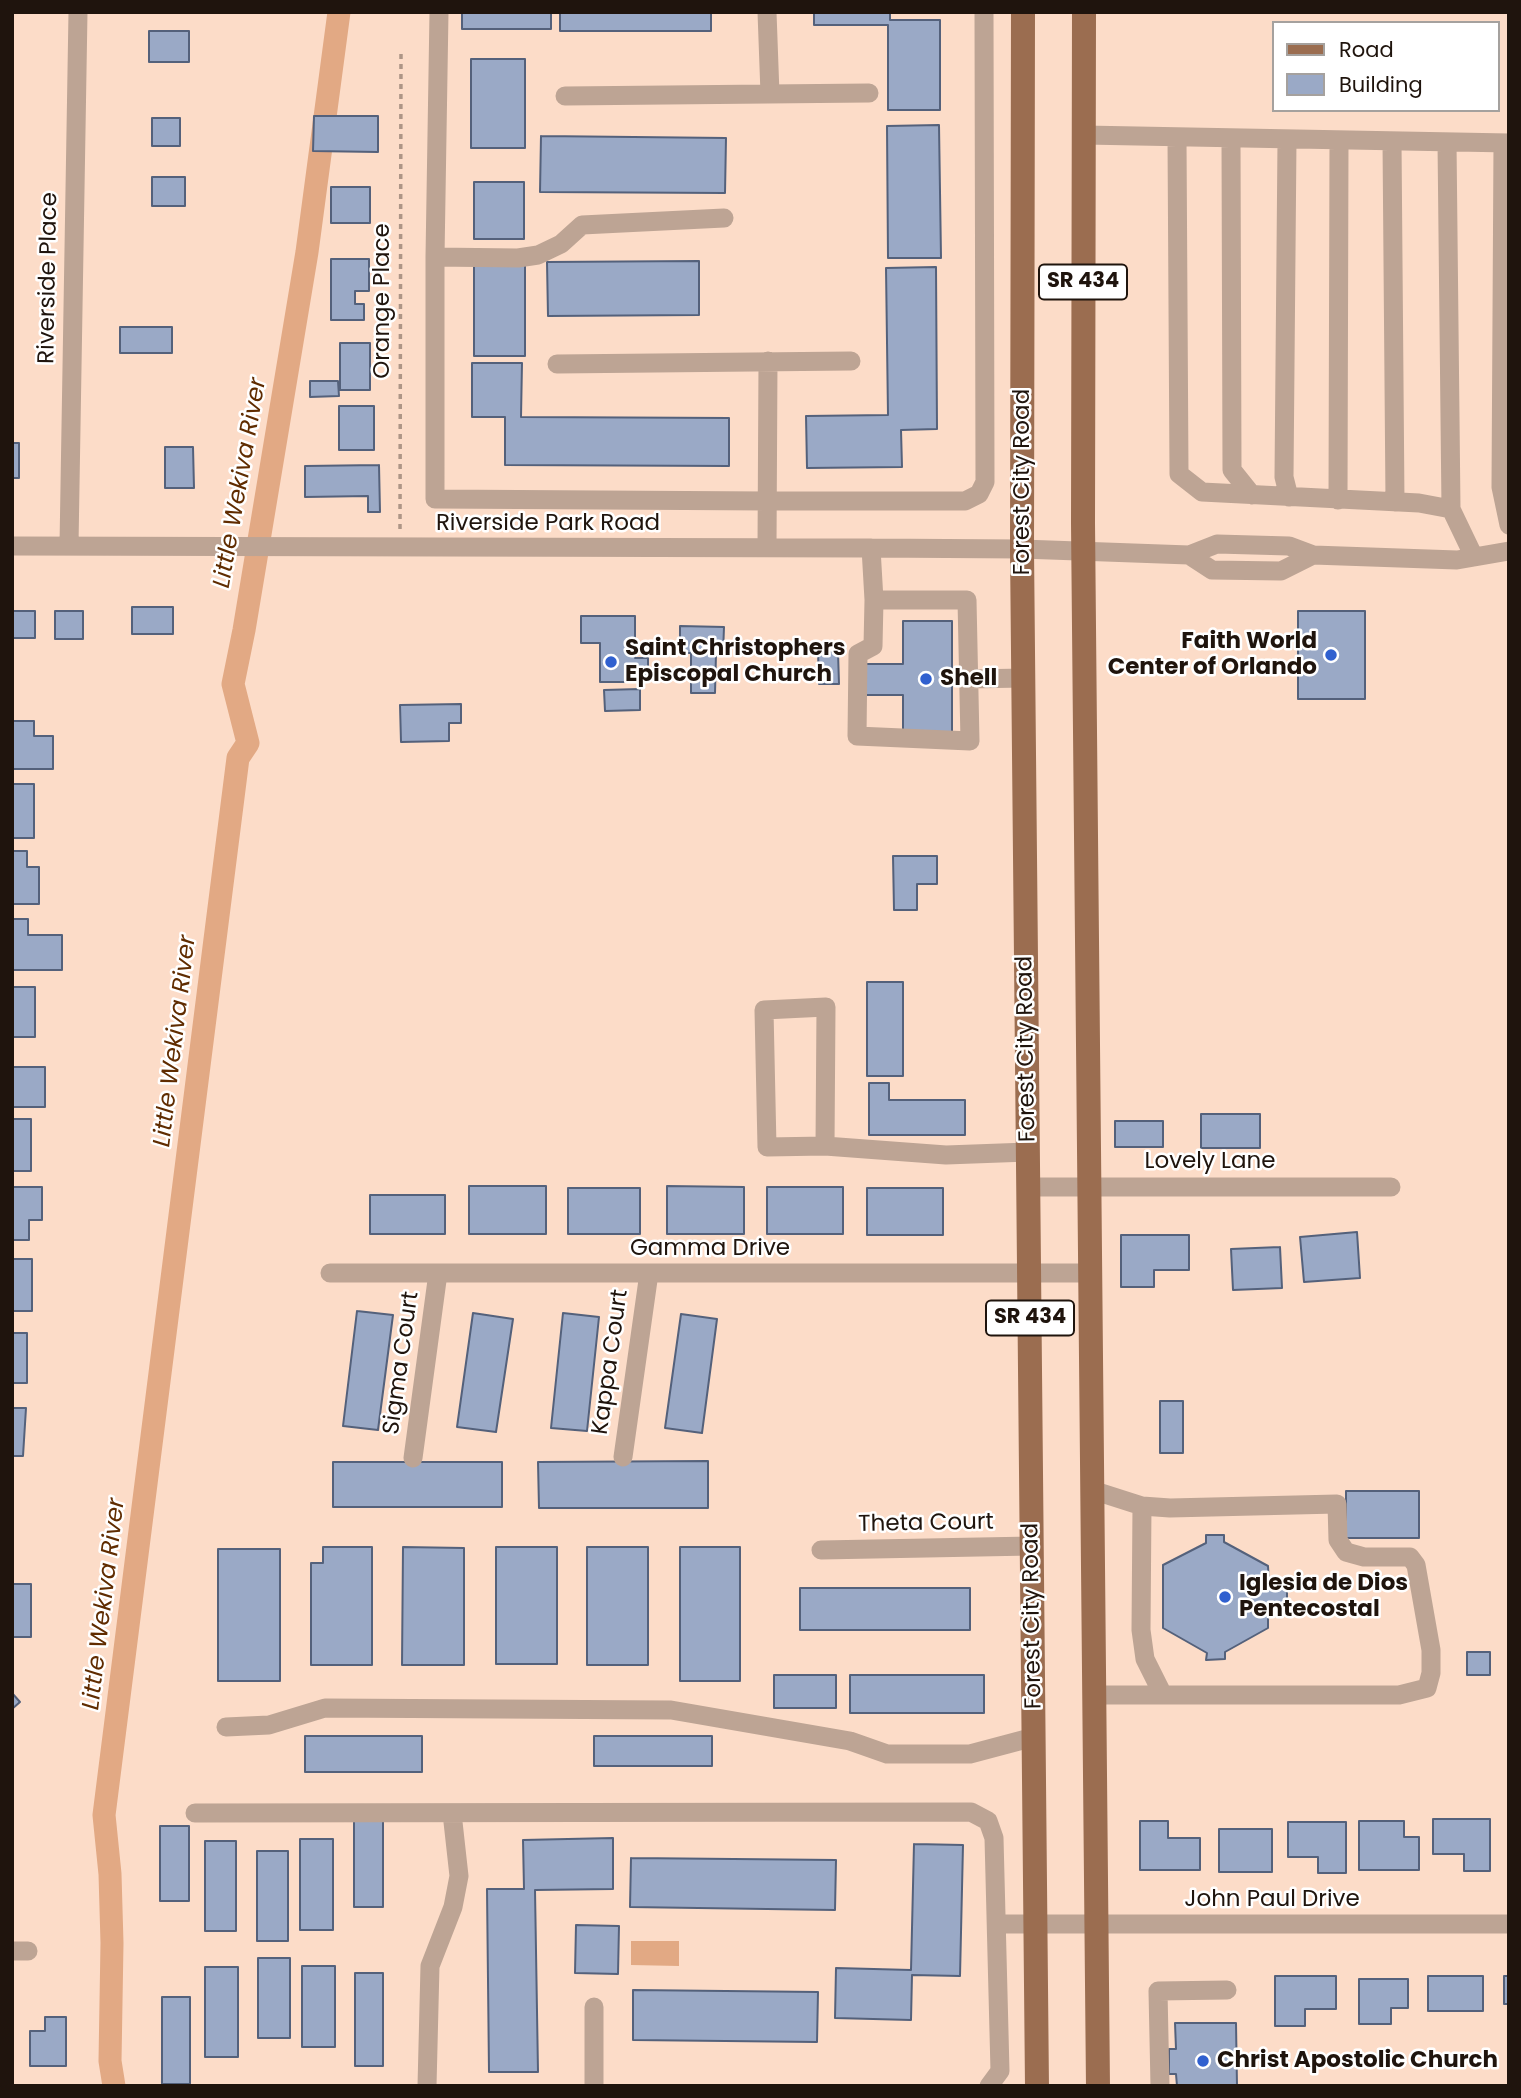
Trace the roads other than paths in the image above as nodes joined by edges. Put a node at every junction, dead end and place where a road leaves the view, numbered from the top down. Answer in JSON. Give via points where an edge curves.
{"nodes":[{"id":1,"x":78,"y":12,"type":"edge"},
{"id":2,"x":439,"y":12,"type":"edge"},
{"id":3,"x":767,"y":12,"type":"edge"},
{"id":4,"x":984,"y":12,"type":"edge"},
{"id":5,"x":1023,"y":12,"type":"edge"},
{"id":6,"x":1084,"y":12,"type":"edge"},
{"id":7,"x":869,"y":93,"type":"dead end"},
{"id":8,"x":770,"y":94,"type":"junction"},
{"id":9,"x":565,"y":96,"type":"dead end"},
{"id":10,"x":1084,"y":135,"type":"junction"},
{"id":11,"x":1177,"y":138,"type":"junction"},
{"id":12,"x":1231,"y":139,"type":"junction"},
{"id":13,"x":1287,"y":140,"type":"junction"},
{"id":14,"x":1339,"y":140,"type":"junction"},
{"id":15,"x":1392,"y":141,"type":"junction"},
{"id":16,"x":1447,"y":142,"type":"junction"},
{"id":17,"x":1506,"y":143,"type":"edge"},
{"id":18,"x":724,"y":218,"type":"dead end"},
{"id":19,"x":435,"y":257,"type":"junction"},
{"id":20,"x":1505,"y":318,"type":"edge"},
{"id":21,"x":768,"y":361,"type":"junction"},
{"id":22,"x":851,"y":361,"type":"dead end"},
{"id":23,"x":557,"y":363,"type":"dead end"},
{"id":24,"x":1252,"y":495,"type":"junction"},
{"id":25,"x":1289,"y":497,"type":"junction"},
{"id":26,"x":1338,"y":500,"type":"junction"},
{"id":27,"x":768,"y":501,"type":"junction"},
{"id":28,"x":1395,"y":502,"type":"junction"},
{"id":29,"x":1451,"y":509,"type":"junction"},
{"id":30,"x":1509,"y":525,"type":"edge"},
{"id":31,"x":69,"y":545,"type":"junction"},
{"id":32,"x":12,"y":546,"type":"edge"},
{"id":33,"x":768,"y":547,"type":"junction"},
{"id":34,"x":871,"y":548,"type":"junction"},
{"id":35,"x":1022,"y":549,"type":"junction"},
{"id":36,"x":1084,"y":551,"type":"junction"},
{"id":37,"x":1509,"y":551,"type":"edge"},
{"id":38,"x":1475,"y":557,"type":"junction"},
{"id":39,"x":874,"y":600,"type":"junction"},
{"id":40,"x":1025,"y":678,"type":"junction"},
{"id":41,"x":968,"y":679,"type":"junction"},
{"id":42,"x":825,"y":1146,"type":"junction"},
{"id":43,"x":1028,"y":1152,"type":"junction"},
{"id":44,"x":1089,"y":1186,"type":"junction"},
{"id":45,"x":1028,"y":1187,"type":"junction"},
{"id":46,"x":1391,"y":1187,"type":"dead end"},
{"id":47,"x":330,"y":1273,"type":"dead end"},
{"id":48,"x":438,"y":1273,"type":"junction"},
{"id":49,"x":649,"y":1273,"type":"junction"},
{"id":50,"x":1029,"y":1273,"type":"junction"},
{"id":51,"x":1090,"y":1273,"type":"junction"},
{"id":52,"x":623,"y":1457,"type":"dead end"},
{"id":53,"x":413,"y":1458,"type":"dead end"},
{"id":54,"x":1093,"y":1490,"type":"junction"},
{"id":55,"x":1142,"y":1506,"type":"junction"},
{"id":56,"x":1032,"y":1546,"type":"junction"},
{"id":57,"x":821,"y":1550,"type":"dead end"},
{"id":58,"x":1094,"y":1695,"type":"junction"},
{"id":59,"x":1163,"y":1695,"type":"junction"},
{"id":60,"x":226,"y":1727,"type":"dead end"},
{"id":61,"x":1034,"y":1737,"type":"junction"},
{"id":62,"x":195,"y":1813,"type":"dead end"},
{"id":63,"x":452,"y":1813,"type":"junction"},
{"id":64,"x":997,"y":1924,"type":"junction"},
{"id":65,"x":1036,"y":1924,"type":"junction"},
{"id":66,"x":1097,"y":1924,"type":"junction"},
{"id":67,"x":1509,"y":1924,"type":"edge"},
{"id":68,"x":1227,"y":1990,"type":"dead end"},
{"id":69,"x":593,"y":2007,"type":"dead end"},
{"id":70,"x":427,"y":2086,"type":"edge"},
{"id":71,"x":594,"y":2086,"type":"edge"},
{"id":72,"x":989,"y":2086,"type":"edge"},
{"id":73,"x":1037,"y":2086,"type":"edge"},
{"id":74,"x":1098,"y":2086,"type":"edge"},
{"id":75,"x":1160,"y":2086,"type":"edge"}],
"edges":[{"from":1,"to":31,"type":"street","name":"Riverside Place"},
{"from":2,"to":19,"type":"street"},
{"from":3,"to":8,"type":"street"},
{"from":4,"to":27,"type":"street","via":[[985,482],[979,494],[965,501]]},
{"from":5,"to":35,"type":"main road","name":"Forest City Road","number":"SR 434"},
{"from":6,"to":10,"type":"main road","number":"SR 434"},
{"from":7,"to":8,"type":"street"},
{"from":8,"to":9,"type":"street"},
{"from":10,"to":11,"type":"street"},
{"from":10,"to":36,"type":"main road","number":"SR 434"},
{"from":11,"to":12,"type":"street"},
{"from":11,"to":24,"type":"street","via":[[1180,474],[1202,492]]},
{"from":12,"to":13,"type":"street"},
{"from":12,"to":24,"type":"street","via":[[1232,470]]},
{"from":13,"to":14,"type":"street"},
{"from":13,"to":25,"type":"street","via":[[1284,477]]},
{"from":14,"to":15,"type":"street"},
{"from":14,"to":26,"type":"street"},
{"from":15,"to":16,"type":"street"},
{"from":15,"to":28,"type":"street"},
{"from":16,"to":17,"type":"street"},
{"from":16,"to":29,"type":"street"},
{"from":17,"to":20,"type":"street"},
{"from":18,"to":19,"type":"street","via":[[582,225],[561,244],[538,255]]},
{"from":19,"to":27,"type":"street","via":[[435,499]]},
{"from":20,"to":30,"type":"street","via":[[1500,487]]},
{"from":21,"to":22,"type":"street"},
{"from":21,"to":23,"type":"street"},
{"from":21,"to":27,"type":"street"},
{"from":24,"to":25,"type":"street"},
{"from":25,"to":26,"type":"street"},
{"from":26,"to":28,"type":"street"},
{"from":27,"to":33,"type":"street"},
{"from":28,"to":29,"type":"street"},
{"from":29,"to":38,"type":"street"},
{"from":31,"to":32,"type":"street","name":"Riverside Park Road"},
{"from":31,"to":33,"type":"street","name":"Riverside Park Road"},
{"from":33,"to":34,"type":"street","name":"Riverside Park Road"},
{"from":34,"to":35,"type":"street","name":"Riverside Park Road"},
{"from":34,"to":39,"type":"street"},
{"from":35,"to":36,"type":"street","name":"Riverside Park Road"},
{"from":35,"to":40,"type":"main road","name":"Forest City Road","number":"SR 434"},
{"from":36,"to":38,"type":"street","name":"Riverside Park Road","via":[[1189,555],[1217,544],[1289,546],[1313,555]]},
{"from":36,"to":44,"type":"main road","number":"SR 434"},
{"from":37,"to":38,"type":"street"},
{"from":39,"to":41,"type":"street","via":[[967,600]]},
{"from":39,"to":41,"type":"street","via":[[873,646],[859,654],[857,736],[970,741]]},
{"from":40,"to":41,"type":"street"},
{"from":40,"to":43,"type":"main road","name":"Forest City Road","number":"SR 434"},
{"from":42,"to":42,"type":"street","via":[[826,1007],[764,1010],[766,1147]]},
{"from":42,"to":43,"type":"street","via":[[946,1155]]},
{"from":43,"to":45,"type":"main road","name":"Forest City Road","number":"SR 434"},
{"from":44,"to":45,"type":"street","name":"Lovely Lane"},
{"from":44,"to":46,"type":"street","name":"Lovely Lane"},
{"from":44,"to":51,"type":"main road","number":"SR 434"},
{"from":45,"to":50,"type":"main road","name":"Forest City Road","number":"SR 434"},
{"from":47,"to":48,"type":"street","name":"Gamma Drive"},
{"from":48,"to":49,"type":"street","name":"Gamma Drive"},
{"from":48,"to":53,"type":"street","name":"Sigma Court"},
{"from":49,"to":50,"type":"street","name":"Gamma Drive"},
{"from":49,"to":52,"type":"street","name":"Kappa Court"},
{"from":50,"to":51,"type":"street","name":"Gamma Drive"},
{"from":50,"to":56,"type":"main road","name":"Forest City Road","number":"SR 434"},
{"from":51,"to":54,"type":"main road","number":"SR 434"},
{"from":54,"to":55,"type":"street"},
{"from":54,"to":58,"type":"main road","number":"SR 434"},
{"from":55,"to":59,"type":"street","via":[[1141,1630],[1145,1659]]},
{"from":55,"to":59,"type":"street","via":[[1337,1504],[1338,1540],[1346,1552],[1364,1557],[1410,1557],[1416,1565],[1431,1650],[1427,1688],[1398,1695]]},
{"from":56,"to":57,"type":"street","name":"Theta Court"},
{"from":56,"to":61,"type":"main road","name":"Forest City Road","number":"SR 434"},
{"from":58,"to":59,"type":"street"},
{"from":58,"to":66,"type":"main road","number":"SR 434"},
{"from":60,"to":61,"type":"street","via":[[269,1725],[326,1708],[671,1710],[850,1741],[887,1754],[970,1754]]},
{"from":61,"to":65,"type":"main road","name":"Forest City Road","number":"SR 434"},
{"from":62,"to":63,"type":"street"},
{"from":63,"to":64,"type":"street","via":[[971,1812],[988,1821],[995,1838]]},
{"from":63,"to":70,"type":"street","via":[[459,1877],[453,1907],[430,1966]]},
{"from":64,"to":65,"type":"street","name":"John Paul Drive"},
{"from":64,"to":72,"type":"street","via":[[1000,2071]]},
{"from":65,"to":66,"type":"street","name":"John Paul Drive"},
{"from":65,"to":73,"type":"main road","name":"Forest City Road","number":"SR 434"},
{"from":66,"to":67,"type":"street","name":"John Paul Drive"},
{"from":66,"to":74,"type":"main road","number":"SR 434"},
{"from":68,"to":75,"type":"street","via":[[1158,1991]]},
{"from":69,"to":71,"type":"street"}]}
